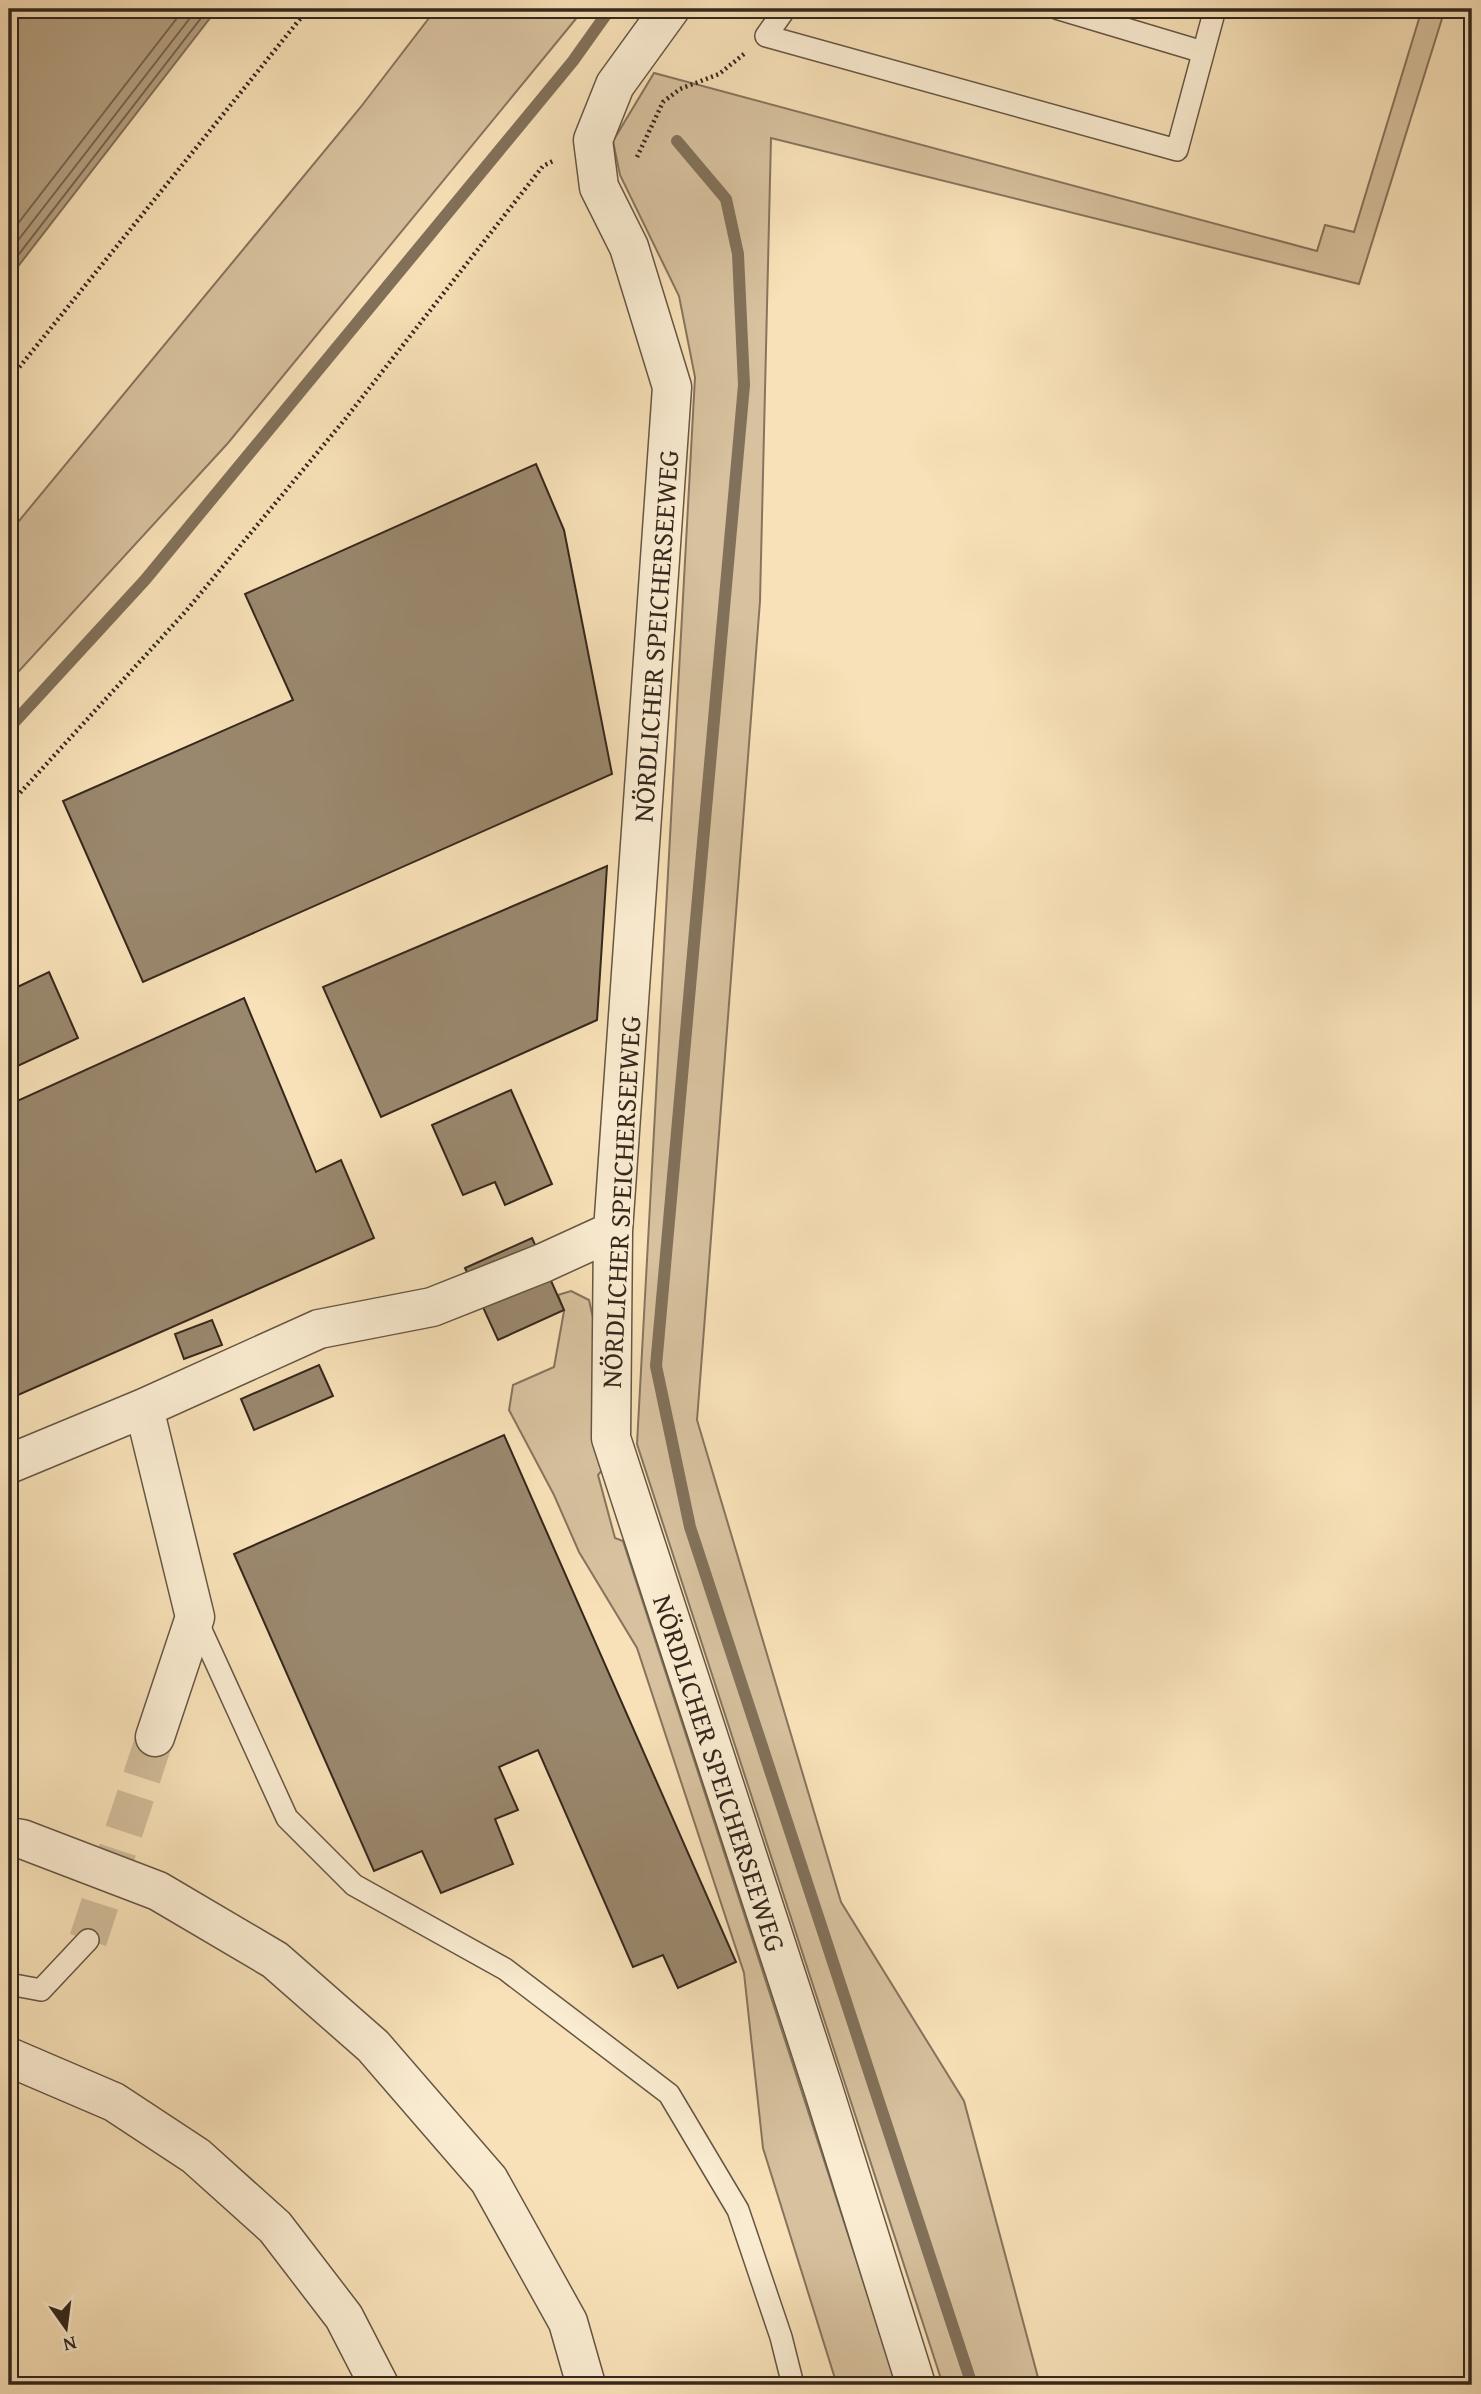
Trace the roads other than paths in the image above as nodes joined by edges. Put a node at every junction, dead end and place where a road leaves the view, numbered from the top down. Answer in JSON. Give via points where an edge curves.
{"nodes":[{"id":1,"x":670,"y":9,"type":"edge"},
{"id":2,"x":785,"y":9,"type":"edge"},
{"id":3,"x":1059,"y":9,"type":"edge"},
{"id":4,"x":1215,"y":9,"type":"edge"},
{"id":5,"x":1203,"y":52,"type":"junction"},
{"id":6,"x":613,"y":1231,"type":"junction"},
{"id":7,"x":145,"y":1408,"type":"junction"},
{"id":8,"x":9,"y":1464,"type":"edge"},
{"id":9,"x":195,"y":1617,"type":"junction"},
{"id":10,"x":155,"y":1737,"type":"tunnel mouth"},
{"id":11,"x":9,"y":1837,"type":"edge"},
{"id":12,"x":88,"y":1940,"type":"tunnel mouth"},
{"id":13,"x":9,"y":1984,"type":"edge"},
{"id":14,"x":9,"y":2057,"type":"edge"},
{"id":15,"x":379,"y":2385,"type":"edge"},
{"id":16,"x":586,"y":2385,"type":"edge"},
{"id":17,"x":793,"y":2385,"type":"edge"},
{"id":18,"x":916,"y":2385,"type":"edge"}],
"edges":[{"from":1,"to":6,"type":"street","name":"NÖRDLICHER SPEICHERSEEWEG","via":[[615,85],[593,140],[599,187],[629,247],[672,387]]},
{"from":2,"to":5,"type":"lane","via":[[766,36],[1177,150]]},
{"from":3,"to":5,"type":"lane"},
{"from":4,"to":5,"type":"lane"},
{"from":6,"to":7,"type":"street","via":[[432,1307],[319,1329]]},
{"from":6,"to":18,"type":"street","name":"NÖRDLICHER SPEICHERSEEWEG","via":[[611,1438]]},
{"from":7,"to":8,"type":"street"},
{"from":7,"to":9,"type":"street"},
{"from":9,"to":10,"type":"street"},
{"from":9,"to":17,"type":"lane","via":[[287,1818],[354,1885],[505,1969],[669,2094],[738,2210]]},
{"from":11,"to":16,"type":"street","via":[[158,1891],[275,1960],[373,2046],[489,2180],[568,2322]]},
{"from":12,"to":13,"type":"lane","via":[[41,1990]]},
{"from":14,"to":15,"type":"street","via":[[114,2102],[196,2156],[275,2227],[345,2316]]}]}
